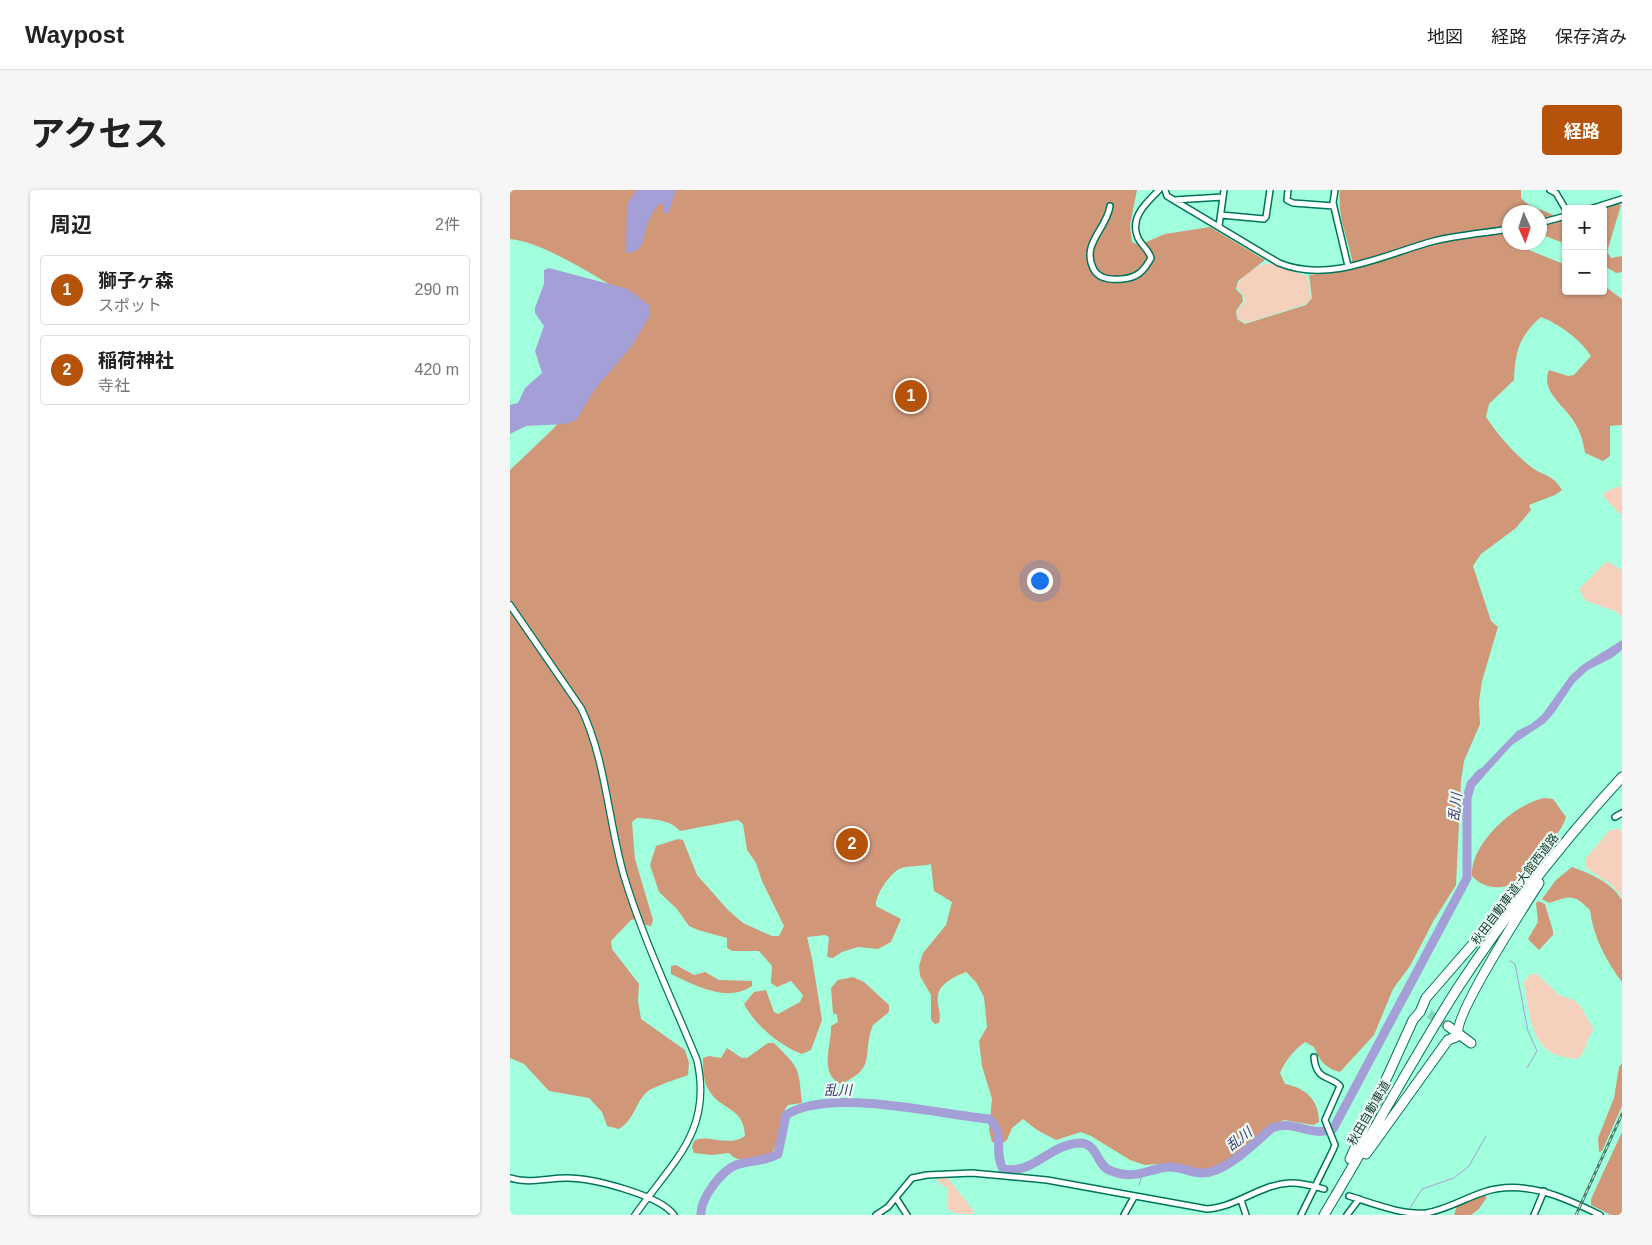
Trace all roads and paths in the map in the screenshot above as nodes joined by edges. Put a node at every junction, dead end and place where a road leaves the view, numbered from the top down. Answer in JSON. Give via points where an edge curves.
{"nodes":[{"id":1,"x":1159,"y":190,"type":"edge"},
{"id":2,"x":1164,"y":190,"type":"edge"},
{"id":3,"x":1224,"y":190,"type":"edge"},
{"id":4,"x":1270,"y":190,"type":"edge"},
{"id":5,"x":1288,"y":190,"type":"edge"},
{"id":6,"x":1334,"y":190,"type":"edge"},
{"id":7,"x":1550,"y":190,"type":"edge"},
{"id":8,"x":1223,"y":197,"type":"junction"},
{"id":9,"x":1622,"y":199,"type":"edge"},
{"id":10,"x":1174,"y":200,"type":"junction"},
{"id":11,"x":1563,"y":205,"type":"edge"},
{"id":12,"x":1603,"y":205,"type":"edge"},
{"id":13,"x":1110,"y":206,"type":"dead end"},
{"id":14,"x":1334,"y":206,"type":"junction"},
{"id":15,"x":1221,"y":216,"type":"junction"},
{"id":16,"x":1562,"y":217,"type":"edge"},
{"id":17,"x":1547,"y":221,"type":"edge"},
{"id":18,"x":1220,"y":226,"type":"junction"},
{"id":19,"x":1502,"y":230,"type":"edge"},
{"id":20,"x":1348,"y":266,"type":"junction"},
{"id":21,"x":510,"y":605,"type":"edge"},
{"id":22,"x":1622,"y":776,"type":"edge"},
{"id":23,"x":1622,"y":813,"type":"edge"},
{"id":24,"x":1615,"y":817,"type":"dead end"},
{"id":25,"x":1582,"y":821,"type":"junction"},
{"id":26,"x":1437,"y":1023,"type":"joint"},
{"id":27,"x":1446,"y":1028,"type":"tunnel mouth"},
{"id":28,"x":1457,"y":1035,"type":"junction"},
{"id":29,"x":1470,"y":1044,"type":"dead end"},
{"id":30,"x":1314,"y":1058,"type":"dead end"},
{"id":31,"x":510,"y":1178,"type":"edge"},
{"id":32,"x":1314,"y":1186,"type":"junction"},
{"id":33,"x":1324,"y":1189,"type":"tunnel mouth"},
{"id":34,"x":1544,"y":1191,"type":"junction"},
{"id":35,"x":1348,"y":1196,"type":"tunnel mouth"},
{"id":36,"x":1134,"y":1197,"type":"junction"},
{"id":37,"x":647,"y":1198,"type":"junction"},
{"id":38,"x":896,"y":1198,"type":"junction"},
{"id":39,"x":1359,"y":1199,"type":"junction"},
{"id":40,"x":1241,"y":1200,"type":"junction"},
{"id":41,"x":1222,"y":1208,"type":"junction"},
{"id":42,"x":635,"y":1215,"type":"edge"},
{"id":43,"x":674,"y":1215,"type":"edge"},
{"id":44,"x":876,"y":1215,"type":"edge"},
{"id":45,"x":907,"y":1215,"type":"edge"},
{"id":46,"x":1124,"y":1215,"type":"edge"},
{"id":47,"x":1220,"y":1215,"type":"edge"},
{"id":48,"x":1246,"y":1215,"type":"edge"},
{"id":49,"x":1300,"y":1215,"type":"edge"},
{"id":50,"x":1324,"y":1215,"type":"edge"},
{"id":51,"x":1347,"y":1215,"type":"edge"},
{"id":52,"x":1534,"y":1215,"type":"edge"},
{"id":53,"x":1600,"y":1215,"type":"edge"}],
"edges":[{"from":1,"to":13,"type":"street","via":[[1142,206],[1136,219],[1137,236],[1151,258],[1145,269],[1130,279],[1104,278],[1096,273],[1090,260],[1090,248],[1109,214]]},
{"from":2,"to":10,"type":"street"},
{"from":3,"to":8,"type":"street"},
{"from":4,"to":15,"type":"street","via":[[1264,219]]},
{"from":5,"to":14,"type":"street","via":[[1287,200],[1293,203]]},
{"from":6,"to":14,"type":"street"},
{"from":7,"to":11,"type":"street","via":[[1556,193]]},
{"from":8,"to":10,"type":"street"},
{"from":8,"to":15,"type":"street"},
{"from":9,"to":12,"type":"street"},
{"from":10,"to":18,"type":"street"},
{"from":14,"to":20,"type":"street"},
{"from":15,"to":18,"type":"street"},
{"from":16,"to":17,"type":"street"},
{"from":18,"to":20,"type":"street","via":[[1296,270]]},
{"from":19,"to":20,"type":"street","via":[[1436,240]]},
{"from":21,"to":37,"type":"street","via":[[590,726],[630,895],[697,1060],[702,1091],[692,1135]]},
{"from":22,"to":25,"type":"highway","name":"秋田自動車道;大館西道路"},
{"from":23,"to":24,"type":"street"},
{"from":25,"to":26,"type":"highway","name":"秋田自動車道;大館西道路","via":[[1512,910]]},
{"from":25,"to":28,"type":"highway","via":[[1522,910],[1458,1024]]},
{"from":25,"to":50,"type":"highway","via":[[1426,998],[1425,1015],[1413,1020]]},
{"from":26,"to":50,"type":"highway","name":"秋田自動車道"},
{"from":27,"to":28,"type":"highway"},
{"from":28,"to":29,"type":"highway"},
{"from":28,"to":50,"type":"highway","via":[[1448,1040]]},
{"from":30,"to":32,"type":"street","via":[[1321,1074],[1340,1084],[1325,1123],[1335,1145]]},
{"from":31,"to":37,"type":"street","via":[[522,1182],[550,1178],[592,1180]]},
{"from":32,"to":33,"type":"street"},
{"from":32,"to":40,"type":"street","via":[[1294,1183],[1274,1186]]},
{"from":32,"to":49,"type":"street"},
{"from":34,"to":39,"type":"street","via":[[1501,1187],[1426,1213],[1409,1214]]},
{"from":34,"to":52,"type":"street"},
{"from":34,"to":53,"type":"street"},
{"from":35,"to":39,"type":"street"},
{"from":36,"to":38,"type":"street","via":[[1047,1180],[972,1173],[918,1176],[912,1178]]},
{"from":36,"to":41,"type":"street","via":[[1197,1208]]},
{"from":36,"to":46,"type":"street"},
{"from":37,"to":42,"type":"street"},
{"from":37,"to":43,"type":"street","via":[[671,1210]]},
{"from":38,"to":44,"type":"street"},
{"from":38,"to":45,"type":"street"},
{"from":39,"to":51,"type":"street"},
{"from":40,"to":41,"type":"street"},
{"from":40,"to":48,"type":"street"},
{"from":41,"to":47,"type":"street"}]}
